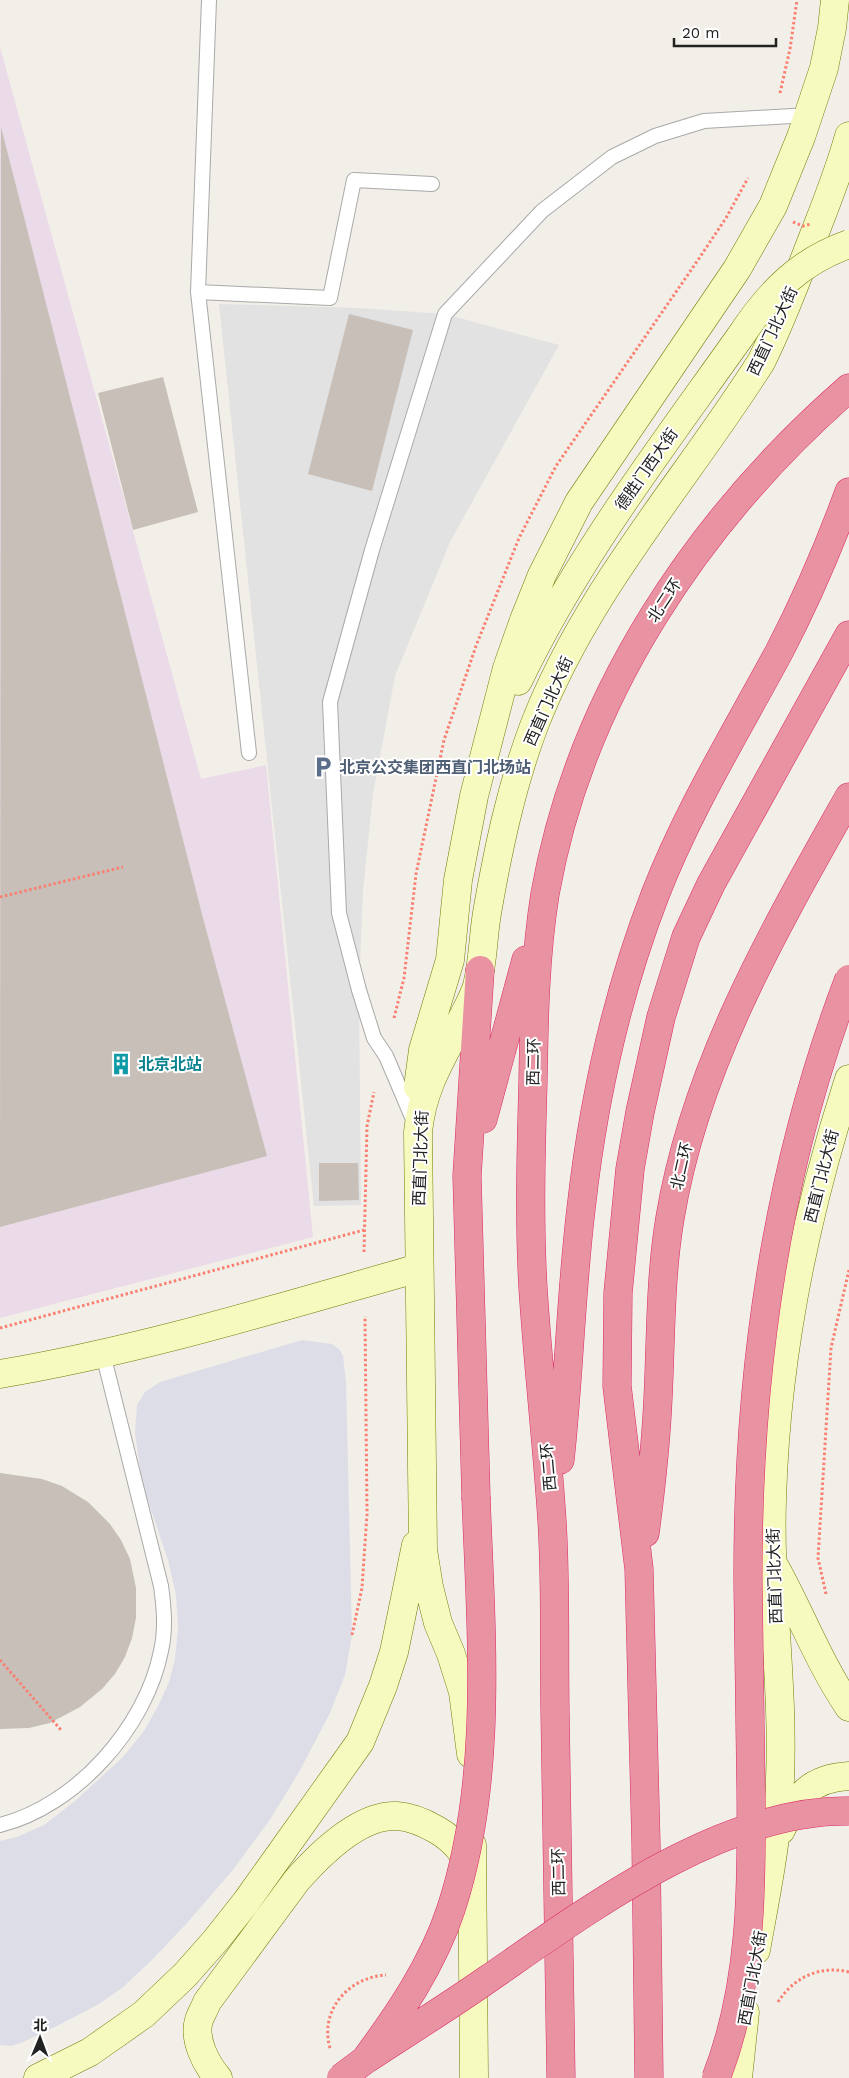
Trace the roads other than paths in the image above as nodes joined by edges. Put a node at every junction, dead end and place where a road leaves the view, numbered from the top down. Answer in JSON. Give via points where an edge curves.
{"nodes":[{"id":1,"x":209,"y":0,"type":"edge"},
{"id":2,"x":835,"y":0,"type":"edge"},
{"id":3,"x":809,"y":114,"type":"junction"},
{"id":4,"x":849,"y":136,"type":"edge"},
{"id":5,"x":432,"y":184,"type":"dead end"},
{"id":6,"x":849,"y":244,"type":"edge"},
{"id":7,"x":198,"y":292,"type":"junction"},
{"id":8,"x":849,"y":388,"type":"edge"},
{"id":9,"x":849,"y":492,"type":"edge"},
{"id":10,"x":849,"y":635,"type":"edge"},
{"id":11,"x":491,"y":736,"type":"junction"},
{"id":12,"x":249,"y":753,"type":"dead end"},
{"id":13,"x":849,"y":797,"type":"edge"},
{"id":14,"x":553,"y":858,"type":"junction"},
{"id":15,"x":480,"y":970,"type":"junction"},
{"id":16,"x":849,"y":979,"type":"edge"},
{"id":17,"x":849,"y":1079,"type":"edge"},
{"id":18,"x":418,"y":1132,"type":"junction"},
{"id":19,"x":467,"y":1176,"type":"junction"},
{"id":20,"x":419,"y":1268,"type":"junction"},
{"id":21,"x":103,"y":1354,"type":"junction"},
{"id":22,"x":0,"y":1374,"type":"edge"},
{"id":23,"x":422,"y":1489,"type":"junction"},
{"id":24,"x":553,"y":1526,"type":"junction"},
{"id":25,"x":772,"y":1561,"type":"junction"},
{"id":26,"x":639,"y":1569,"type":"junction"},
{"id":27,"x":849,"y":1707,"type":"edge"},
{"id":28,"x":849,"y":1776,"type":"edge"},
{"id":29,"x":849,"y":1812,"type":"edge"},
{"id":30,"x":0,"y":1825,"type":"edge"},
{"id":31,"x":772,"y":1858,"type":"junction"},
{"id":32,"x":472,"y":1885,"type":"junction"},
{"id":33,"x":365,"y":2060,"type":"junction"},
{"id":34,"x":38,"y":2078,"type":"edge"},
{"id":35,"x":218,"y":2078,"type":"edge"},
{"id":36,"x":341,"y":2078,"type":"edge"},
{"id":37,"x":474,"y":2078,"type":"edge"},
{"id":38,"x":561,"y":2078,"type":"edge"},
{"id":39,"x":649,"y":2078,"type":"edge"},
{"id":40,"x":716,"y":2078,"type":"edge"},
{"id":41,"x":738,"y":2078,"type":"edge"}],
"edges":[{"from":1,"to":7,"type":"lane"},
{"from":2,"to":3,"type":"street","via":[[826,60]]},
{"from":3,"to":11,"type":"street","via":[[773,206],[747,252],[567,523],[524,620],[507,668]]},
{"from":3,"to":18,"type":"lane","via":[[704,121],[655,136],[612,157],[542,211],[445,314],[372,550],[330,702],[339,912],[374,1038],[386,1056]]},
{"from":4,"to":15,"type":"street","name":"西直门北大街","via":[[819,224],[761,362],[619,568],[582,629],[543,706],[520,766],[504,826],[486,915]]},
{"from":5,"to":7,"type":"lane","via":[[354,180],[330,298]]},
{"from":6,"to":11,"type":"street","name":"德胜门西大街","bridge":true,"via":[[790,276],[757,311],[592,548],[542,632]]},
{"from":7,"to":12,"type":"lane"},
{"from":8,"to":14,"type":"highway","name":"北二环","via":[[788,444],[728,511],[646,629],[604,709],[578,770]]},
{"from":9,"to":24,"type":"highway","via":[[800,611],[706,784],[668,864],[647,917],[614,1023],[597,1099],[580,1210]]},
{"from":10,"to":26,"type":"highway","via":[[686,937],[668,991],[646,1080],[626,1194],[618,1293],[617,1357],[619,1413]]},
{"from":11,"to":18,"type":"street","via":[[463,850],[450,960],[422,1055]]},
{"from":13,"to":26,"type":"highway","name":"北二环","via":[[751,978],[688,1134],[666,1247],[656,1439]]},
{"from":14,"to":19,"type":"highway"},
{"from":14,"to":24,"type":"highway","name":"西二环","via":[[537,962],[532,1132],[533,1284]]},
{"from":15,"to":18,"type":"street","name":"西直门北大街","via":[[470,1003],[426,1090]]},
{"from":15,"to":19,"type":"highway"},
{"from":16,"to":40,"type":"highway","bridge":true,"via":[[801,1124],[781,1212],[760,1347],[748,1523],[751,1846],[748,1935],[735,2018]]},
{"from":17,"to":25,"type":"street","name":"西直门北大街","via":[[828,1146],[802,1252],[789,1323],[775,1439]]},
{"from":18,"to":20,"type":"street","name":"西直门北大街"},
{"from":19,"to":33,"type":"highway","bridge":true,"via":[[481,1714],[477,1772],[467,1847],[451,1910],[407,1999]]},
{"from":20,"to":21,"type":"street"},
{"from":20,"to":23,"type":"street","name":"西直门北大街"},
{"from":21,"to":22,"type":"street"},
{"from":21,"to":30,"type":"lane","via":[[161,1586],[162,1649],[142,1705],[110,1751],[79,1782],[57,1798],[21,1818]]},
{"from":23,"to":32,"type":"street","via":[[429,1587],[438,1623],[460,1679],[469,1727]]},
{"from":23,"to":34,"type":"street","via":[[418,1539],[394,1652],[360,1742],[246,1902],[164,1997],[90,2052]]},
{"from":24,"to":38,"type":"highway","name":"西二环"},
{"from":25,"to":27,"type":"street","via":[[823,1666]]},
{"from":25,"to":31,"type":"street","name":"西直门北大街","via":[[781,1756]]},
{"from":26,"to":39,"type":"highway"},
{"from":28,"to":31,"type":"street","via":[[819,1782],[803,1792],[793,1804]]},
{"from":29,"to":33,"type":"highway","bridge":true,"via":[[811,1813],[780,1820],[679,1858],[575,1920]]},
{"from":31,"to":41,"type":"street","name":"西直门北大街","via":[[743,2024]]},
{"from":32,"to":35,"type":"street","via":[[468,1864],[455,1843],[414,1819],[396,1816],[372,1821],[342,1837],[296,1880],[208,2002],[198,2022],[198,2037],[204,2057]]},
{"from":32,"to":37,"type":"street"},
{"from":33,"to":36,"type":"highway","bridge":true}]}
